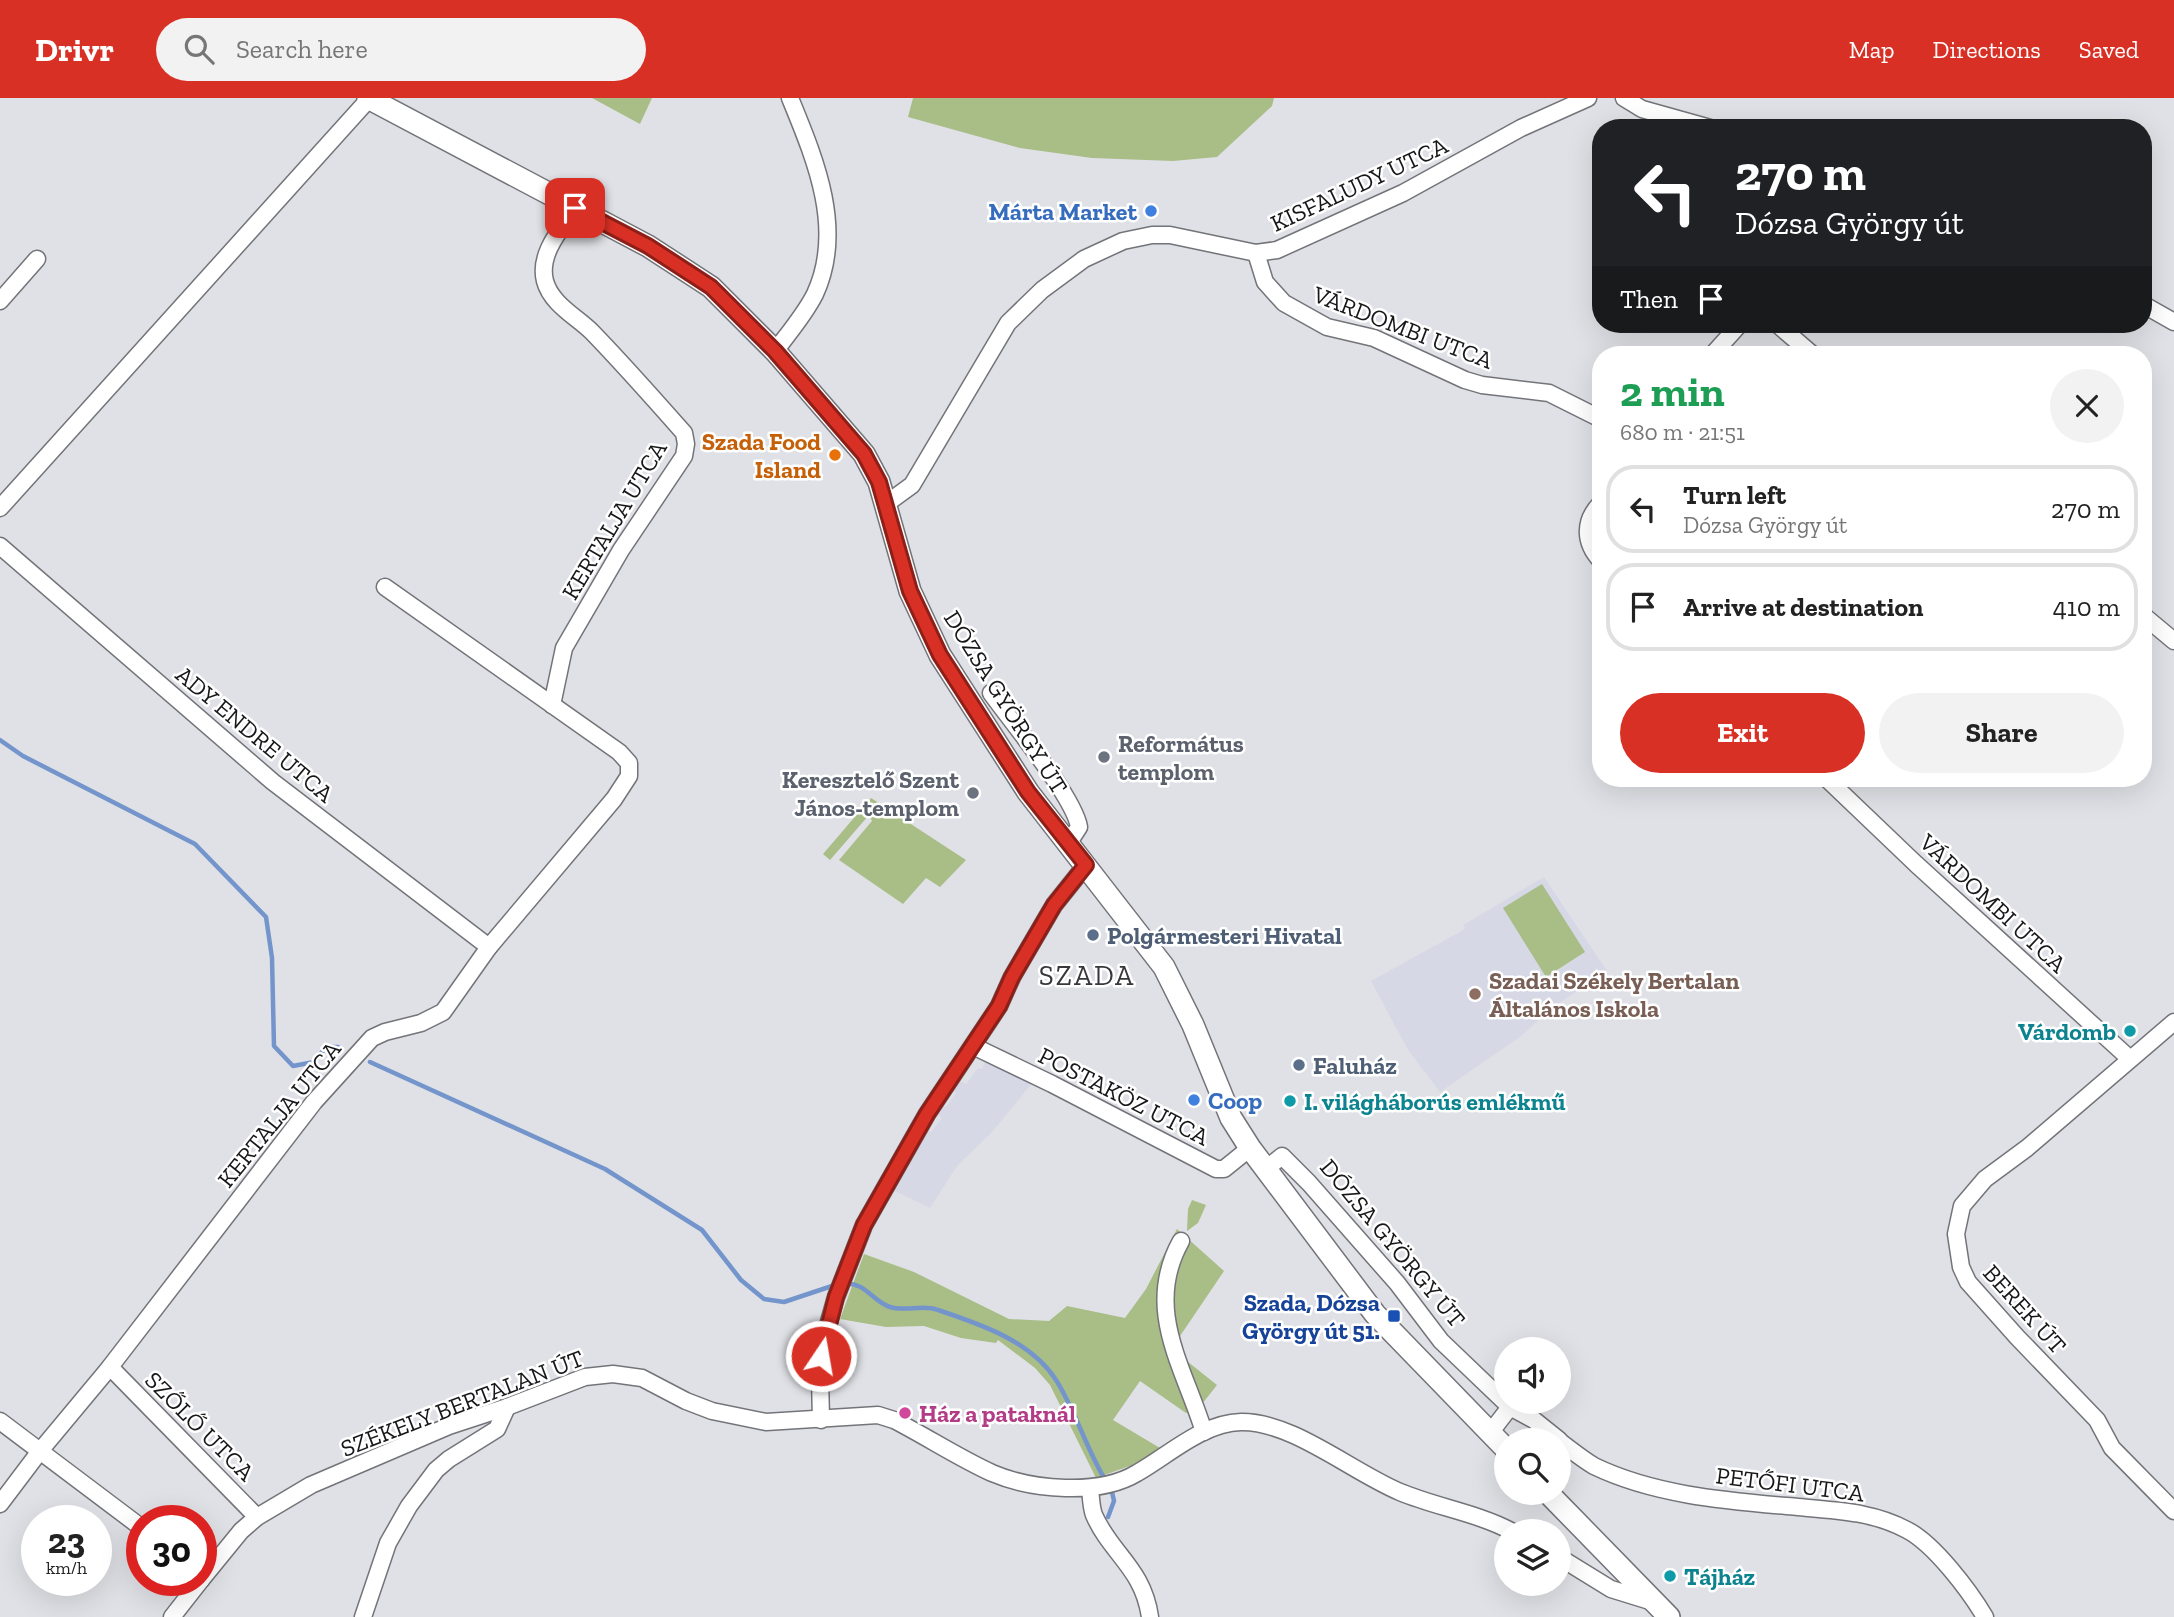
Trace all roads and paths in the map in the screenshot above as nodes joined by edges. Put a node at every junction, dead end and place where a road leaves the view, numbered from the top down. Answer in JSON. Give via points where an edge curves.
{"nodes":[{"id":1,"x":368,"y":98,"type":"edge"},
{"id":2,"x":790,"y":98,"type":"edge"},
{"id":3,"x":1588,"y":98,"type":"edge"},
{"id":4,"x":1624,"y":98,"type":"edge"},
{"id":5,"x":1678,"y":119,"type":"edge"},
{"id":6,"x":575,"y":208,"type":"junction"},
{"id":7,"x":1256,"y":253,"type":"junction"},
{"id":8,"x":37,"y":259,"type":"dead end"},
{"id":9,"x":0,"y":301,"type":"edge"},
{"id":10,"x":2152,"y":310,"type":"edge"},
{"id":11,"x":2174,"y":322,"type":"edge"},
{"id":12,"x":1732,"y":333,"type":"edge"},
{"id":13,"x":1787,"y":333,"type":"edge"},
{"id":14,"x":1720,"y":346,"type":"edge"},
{"id":15,"x":1803,"y":346,"type":"edge"},
{"id":16,"x":775,"y":351,"type":"junction"},
{"id":17,"x":1592,"y":414,"type":"edge"},
{"id":18,"x":886,"y":504,"type":"junction"},
{"id":19,"x":0,"y":508,"type":"edge"},
{"id":20,"x":1592,"y":516,"type":"edge"},
{"id":21,"x":0,"y":546,"type":"edge"},
{"id":22,"x":1592,"y":546,"type":"edge"},
{"id":23,"x":385,"y":587,"type":"dead end"},
{"id":24,"x":2152,"y":623,"type":"edge"},
{"id":25,"x":2174,"y":641,"type":"edge"},
{"id":26,"x":991,"y":693,"type":"dead end"},
{"id":27,"x":552,"y":705,"type":"junction"},
{"id":28,"x":1836,"y":787,"type":"edge"},
{"id":29,"x":1068,"y":844,"type":"junction"},
{"id":30,"x":1086,"y":865,"type":"junction"},
{"id":31,"x":489,"y":947,"type":"junction"},
{"id":32,"x":2174,"y":1022,"type":"edge"},
{"id":33,"x":973,"y":1046,"type":"junction"},
{"id":34,"x":2129,"y":1058,"type":"junction"},
{"id":35,"x":1250,"y":1148,"type":"junction"},
{"id":36,"x":1266,"y":1169,"type":"junction"},
{"id":37,"x":1181,"y":1241,"type":"dead end"},
{"id":38,"x":110,"y":1367,"type":"junction"},
{"id":39,"x":1494,"y":1392,"type":"edge"},
{"id":40,"x":507,"y":1407,"type":"junction"},
{"id":41,"x":1505,"y":1414,"type":"edge"},
{"id":42,"x":1523,"y":1414,"type":"edge"},
{"id":43,"x":821,"y":1420,"type":"junction"},
{"id":44,"x":0,"y":1421,"type":"edge"},
{"id":45,"x":1544,"y":1428,"type":"edge"},
{"id":46,"x":1204,"y":1432,"type":"junction"},
{"id":47,"x":1490,"y":1433,"type":"junction"},
{"id":48,"x":1494,"y":1437,"type":"edge"},
{"id":49,"x":1571,"y":1450,"type":"edge"},
{"id":50,"x":40,"y":1451,"type":"junction"},
{"id":51,"x":1090,"y":1488,"type":"junction"},
{"id":52,"x":0,"y":1504,"type":"edge"},
{"id":53,"x":1561,"y":1505,"type":"edge"},
{"id":54,"x":2174,"y":1511,"type":"edge"},
{"id":55,"x":126,"y":1516,"type":"edge"},
{"id":56,"x":257,"y":1517,"type":"junction"},
{"id":57,"x":1494,"y":1525,"type":"edge"},
{"id":58,"x":217,"y":1560,"type":"edge"},
{"id":59,"x":1571,"y":1564,"type":"edge"},
{"id":60,"x":188,"y":1596,"type":"edge"},
{"id":61,"x":1662,"y":1610,"type":"edge"},
{"id":62,"x":172,"y":1617,"type":"edge"},
{"id":63,"x":363,"y":1617,"type":"edge"},
{"id":64,"x":1150,"y":1617,"type":"edge"},
{"id":65,"x":1985,"y":1617,"type":"edge"}],
"edges":[{"from":1,"to":6,"type":"main road","name":"DÓZSA GYÖRGY ÚT"},
{"from":1,"to":19,"type":"street"},
{"from":2,"to":16,"type":"street","via":[[824,196],[826,251],[814,295]]},
{"from":3,"to":7,"type":"street","name":"KISFALUDY UTCA","via":[[1307,239]]},
{"from":4,"to":5,"type":"street","via":[[1642,109]]},
{"from":6,"to":16,"type":"main road","name":"DÓZSA GYÖRGY ÚT","via":[[648,246],[711,287]]},
{"from":6,"to":27,"type":"street","name":"KERTALJA UTCA","via":[[544,262],[545,282],[554,299],[591,331],[684,433],[686,444],[684,456],[621,550],[564,648]]},
{"from":7,"to":17,"type":"street","name":"VÁRDOMBI UTCA","via":[[1265,282],[1284,303],[1327,327],[1374,338],[1465,380],[1549,393]]},
{"from":7,"to":18,"type":"street","name":"KISFALUDY UTCA","via":[[1152,235],[1123,241],[1084,259],[1008,323],[912,485]]},
{"from":8,"to":9,"type":"street"},
{"from":10,"to":11,"type":"street"},
{"from":12,"to":14,"type":"street"},
{"from":13,"to":15,"type":"street"},
{"from":16,"to":18,"type":"main road","name":"DÓZSA GYÖRGY ÚT","via":[[864,454]]},
{"from":18,"to":29,"type":"main road","name":"DÓZSA GYÖRGY ÚT","via":[[910,591],[940,655],[1028,792]]},
{"from":20,"to":22,"type":"street","via":[[1587,537]]},
{"from":21,"to":31,"type":"street","name":"ADY ENDRE UTCA","via":[[273,782]]},
{"from":23,"to":27,"type":"street","name":"KERTALJA UTCA"},
{"from":24,"to":25,"type":"street"},
{"from":26,"to":29,"type":"street","name":"DÓZSA GYÖRGY ÚT","via":[[1077,818],[1077,831]]},
{"from":27,"to":31,"type":"street","name":"KERTALJA UTCA","via":[[619,752],[629,763],[629,776]]},
{"from":28,"to":34,"type":"street","name":"VÁRDOMBI UTCA"},
{"from":29,"to":30,"type":"main road","name":"DÓZSA GYÖRGY ÚT"},
{"from":30,"to":33,"type":"street","via":[[1054,905]]},
{"from":30,"to":35,"type":"main road","name":"DÓZSA GYÖRGY ÚT","via":[[1164,967],[1231,1118]]},
{"from":31,"to":38,"type":"street","name":"KERTALJA UTCA","via":[[443,1012],[372,1038],[314,1102]]},
{"from":32,"to":34,"type":"street","name":"BEREK ÚT"},
{"from":33,"to":35,"type":"street","name":"POSTAKÖZ UTCA","via":[[1221,1171]]},
{"from":33,"to":43,"type":"street","via":[[927,1114],[864,1225],[836,1297],[821,1356]]},
{"from":34,"to":54,"type":"street","name":"BEREK ÚT","via":[[1968,1196],[1958,1218],[1957,1252],[1968,1282],[1980,1297],[2097,1420],[2112,1448]]},
{"from":35,"to":36,"type":"main road","name":"DÓZSA GYÖRGY ÚT"},
{"from":36,"to":39,"type":"street","name":"DÓZSA GYÖRGY ÚT","via":[[1282,1156],[1309,1182],[1441,1341]]},
{"from":36,"to":47,"type":"main road","name":"DÓZSA GYÖRGY ÚT","via":[[1375,1314]]},
{"from":37,"to":46,"type":"street","via":[[1168,1272],[1168,1333]]},
{"from":38,"to":50,"type":"street","name":"KERTALJA UTCA"},
{"from":38,"to":56,"type":"street","name":"SZŐLŐ UTCA"},
{"from":40,"to":43,"type":"street","name":"SZÉKELY BERTALAN ÚT","via":[[586,1377],[613,1374],[642,1378],[686,1401],[737,1418]]},
{"from":40,"to":56,"type":"street","name":"SZÉKELY BERTALAN ÚT","via":[[383,1453],[311,1485]]},
{"from":40,"to":63,"type":"street","via":[[498,1429],[436,1470],[409,1506],[388,1543]]},
{"from":41,"to":47,"type":"street"},
{"from":42,"to":45,"type":"street","name":"PETŐFI UTCA"},
{"from":43,"to":51,"type":"street","name":"SZÉKELY BERTALAN ÚT","via":[[878,1415],[1016,1481]]},
{"from":44,"to":50,"type":"street"},
{"from":46,"to":51,"type":"street","name":"SZÉKELY BERTALAN ÚT","via":[[1136,1474]]},
{"from":46,"to":57,"type":"street","name":"SZÉKELY BERTALAN ÚT","via":[[1227,1423],[1269,1426],[1401,1493]]},
{"from":47,"to":48,"type":"main road","name":"DÓZSA GYÖRGY ÚT"},
{"from":49,"to":65,"type":"street","name":"PETŐFI UTCA","via":[[1591,1465],[1656,1488],[1745,1502],[1844,1510],[1887,1521],[1926,1543]]},
{"from":50,"to":52,"type":"street","name":"KERTALJA UTCA"},
{"from":50,"to":55,"type":"street"},
{"from":51,"to":64,"type":"street","via":[[1093,1513],[1132,1568]]},
{"from":53,"to":61,"type":"main road"},
{"from":56,"to":58,"type":"street","name":"SZÉKELY BERTALAN ÚT"},
{"from":59,"to":61,"type":"street","via":[[1611,1589]]},
{"from":60,"to":62,"type":"street","name":"SZÉKELY BERTALAN ÚT"}]}
